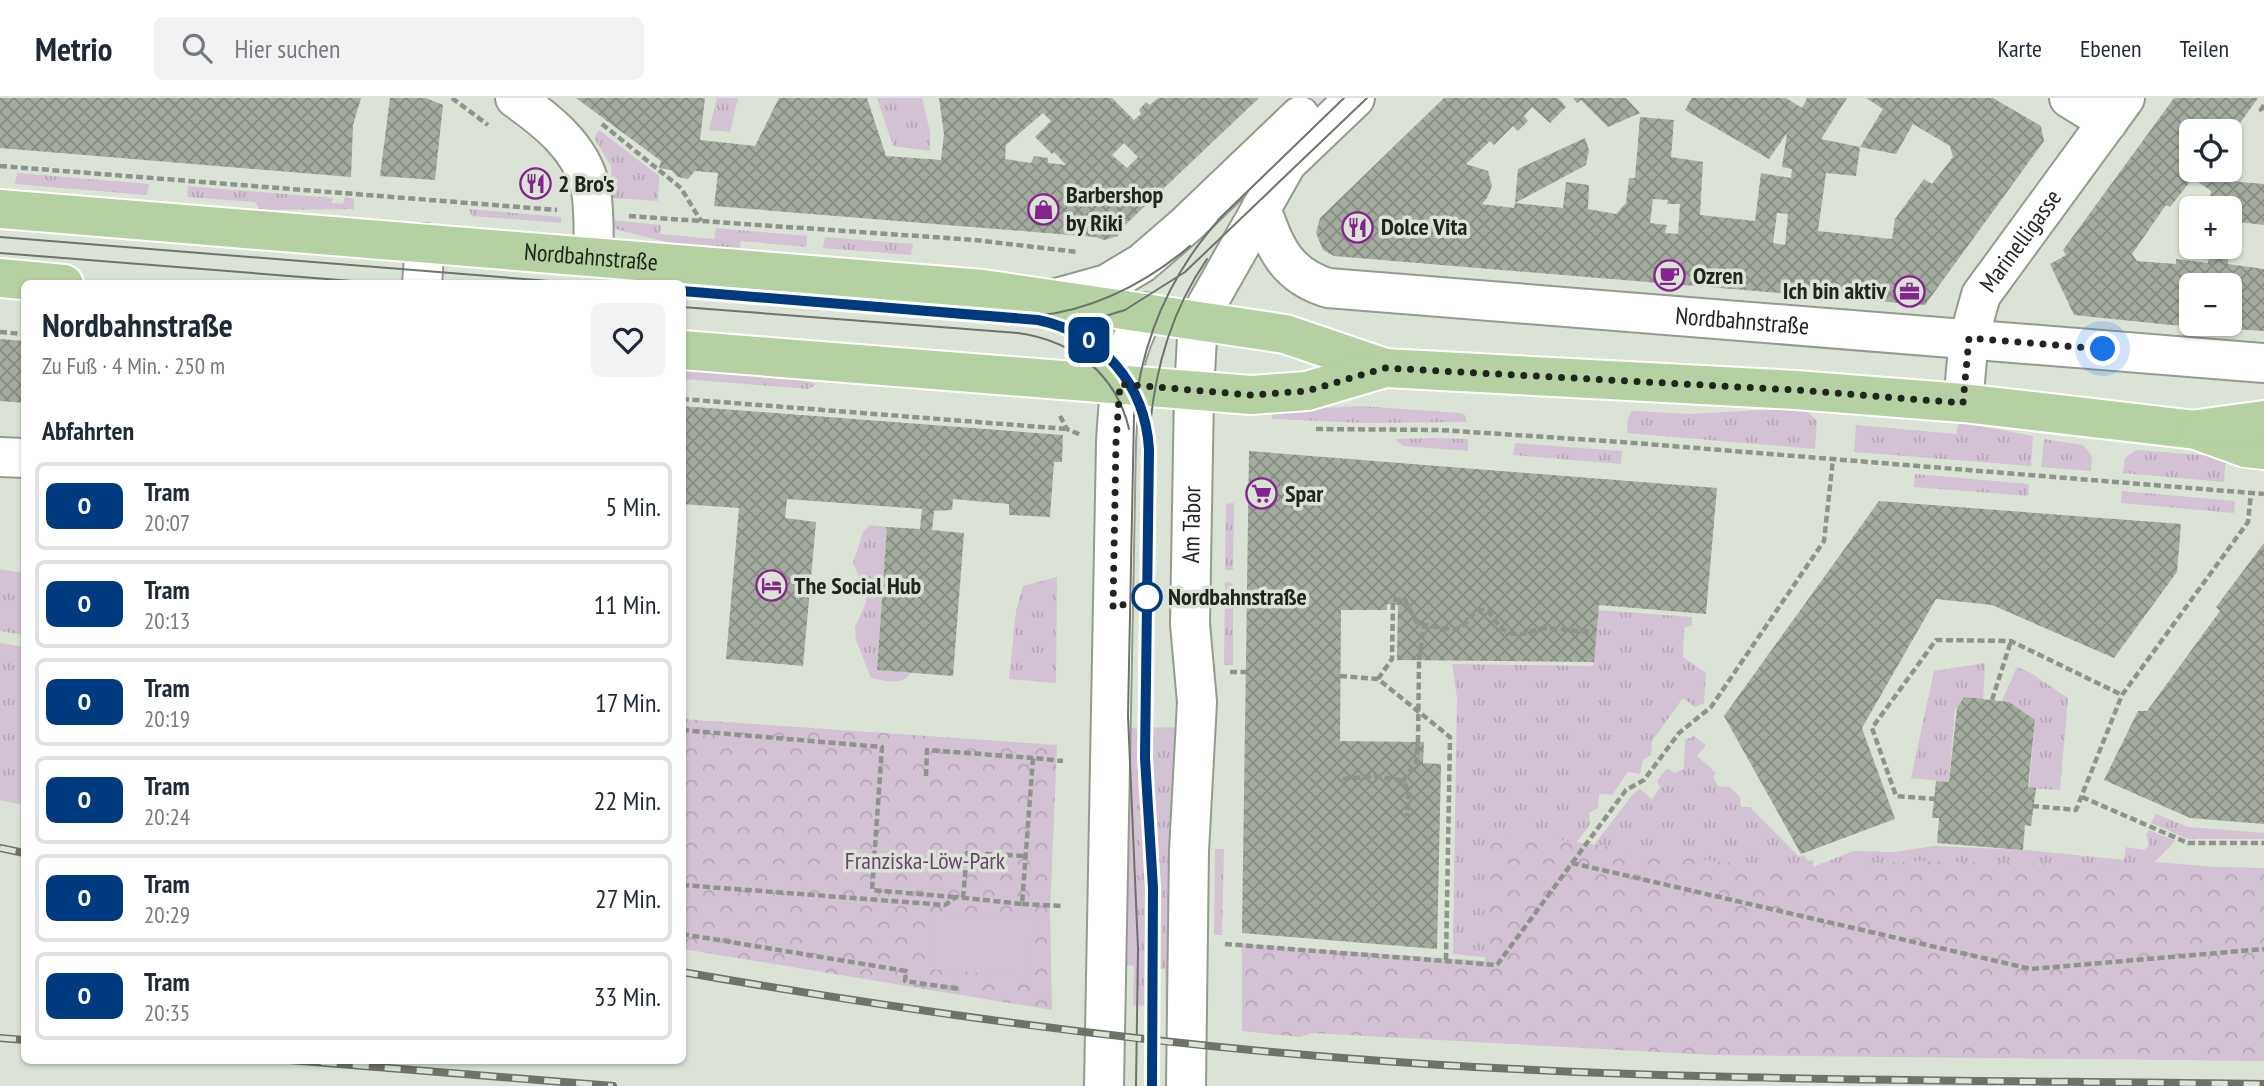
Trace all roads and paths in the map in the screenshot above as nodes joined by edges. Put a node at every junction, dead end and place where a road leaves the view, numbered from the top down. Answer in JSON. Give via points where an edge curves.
{"nodes":[{"id":1,"x":452,"y":98,"type":"edge"},
{"id":2,"x":515,"y":98,"type":"edge"},
{"id":3,"x":1319,"y":98,"type":"edge"},
{"id":4,"x":1355,"y":98,"type":"edge"},
{"id":5,"x":2068,"y":98,"type":"edge"},
{"id":6,"x":2264,"y":105,"type":"edge"},
{"id":7,"x":2117,"y":110,"type":"edge"},
{"id":8,"x":2264,"y":113,"type":"edge"},
{"id":9,"x":597,"y":120,"type":"dead end"},
{"id":10,"x":493,"y":129,"type":"dead end"},
{"id":11,"x":0,"y":166,"type":"edge"},
{"id":12,"x":570,"y":208,"type":"junction"},
{"id":13,"x":1261,"y":208,"type":"junction"},
{"id":14,"x":0,"y":209,"type":"edge"},
{"id":15,"x":701,"y":221,"type":"junction"},
{"id":16,"x":425,"y":243,"type":"junction"},
{"id":17,"x":1056,"y":248,"type":"dead end"},
{"id":18,"x":594,"y":257,"type":"junction"},
{"id":19,"x":0,"y":278,"type":"edge"},
{"id":20,"x":21,"y":280,"type":"edge"},
{"id":21,"x":422,"y":280,"type":"edge"},
{"id":22,"x":1053,"y":299,"type":"junction"},
{"id":23,"x":1145,"y":313,"type":"junction"},
{"id":24,"x":1198,"y":320,"type":"junction"},
{"id":25,"x":0,"y":332,"type":"edge"},
{"id":26,"x":21,"y":334,"type":"edge"},
{"id":27,"x":1969,"y":338,"type":"junction"},
{"id":28,"x":686,"y":350,"type":"edge"},
{"id":29,"x":2264,"y":363,"type":"edge"},
{"id":30,"x":1385,"y":368,"type":"junction"},
{"id":31,"x":1120,"y":384,"type":"junction"},
{"id":32,"x":1194,"y":392,"type":"junction"},
{"id":33,"x":686,"y":399,"type":"edge"},
{"id":34,"x":1963,"y":403,"type":"junction"},
{"id":35,"x":2264,"y":420,"type":"edge"},
{"id":36,"x":1313,"y":428,"type":"dead end"},
{"id":37,"x":1067,"y":429,"type":"dead end"},
{"id":38,"x":2196,"y":430,"type":"junction"},
{"id":39,"x":2264,"y":450,"type":"edge"},
{"id":40,"x":0,"y":457,"type":"edge"},
{"id":41,"x":21,"y":458,"type":"edge"},
{"id":42,"x":1833,"y":459,"type":"junction"},
{"id":43,"x":2251,"y":493,"type":"junction"},
{"id":44,"x":2264,"y":494,"type":"edge"},
{"id":45,"x":1424,"y":625,"type":"junction"},
{"id":46,"x":1595,"y":632,"type":"dead end"},
{"id":47,"x":2011,"y":641,"type":"junction"},
{"id":48,"x":1340,"y":676,"type":"dead end"},
{"id":49,"x":1378,"y":679,"type":"junction"},
{"id":50,"x":2122,"y":695,"type":"junction"},
{"id":51,"x":1992,"y":700,"type":"dead end"},
{"id":52,"x":686,"y":730,"type":"edge"},
{"id":53,"x":1033,"y":758,"type":"junction"},
{"id":54,"x":1063,"y":761,"type":"dead end"},
{"id":55,"x":926,"y":776,"type":"dead end"},
{"id":56,"x":1343,"y":779,"type":"dead end"},
{"id":57,"x":1403,"y":781,"type":"junction"},
{"id":58,"x":2081,"y":797,"type":"junction"},
{"id":59,"x":1936,"y":799,"type":"dead end"},
{"id":60,"x":2032,"y":806,"type":"dead end"},
{"id":61,"x":1407,"y":816,"type":"dead end"},
{"id":62,"x":2264,"y":843,"type":"edge"},
{"id":63,"x":1025,"y":856,"type":"junction"},
{"id":64,"x":1572,"y":863,"type":"junction"},
{"id":65,"x":686,"y":885,"type":"edge"},
{"id":66,"x":959,"y":897,"type":"junction"},
{"id":67,"x":1022,"y":904,"type":"junction"},
{"id":68,"x":1061,"y":906,"type":"dead end"},
{"id":69,"x":686,"y":935,"type":"edge"},
{"id":70,"x":1217,"y":944,"type":"dead end"},
{"id":71,"x":2264,"y":949,"type":"edge"},
{"id":72,"x":1446,"y":961,"type":"junction"},
{"id":73,"x":960,"y":989,"type":"dead end"},
{"id":74,"x":1104,"y":1086,"type":"edge"},
{"id":75,"x":1186,"y":1086,"type":"edge"}],
"edges":[{"from":1,"to":10,"type":"path"},
{"from":2,"to":12,"type":"street","via":[[553,126],[582,161],[590,188]]},
{"from":3,"to":22,"type":"street","via":[[1142,263],[1107,284]]},
{"from":4,"to":13,"type":"street","name":"Am Tabor","via":[[1287,163]]},
{"from":5,"to":7,"type":"street"},
{"from":6,"to":8,"type":"path","via":[[2260,110]]},
{"from":7,"to":27,"type":"street","name":"Marinelligasse","via":[[1980,295]]},
{"from":9,"to":15,"type":"path","via":[[681,188]]},
{"from":11,"to":12,"type":"path"},
{"from":12,"to":15,"type":"path"},
{"from":12,"to":18,"type":"street"},
{"from":13,"to":24,"type":"street","name":"Am Tabor"},
{"from":13,"to":27,"type":"street","name":"Nordbahnstraße","via":[[1284,260],[1312,283],[1328,288]]},
{"from":14,"to":16,"type":"main road","name":"Nordbahnstraße"},
{"from":15,"to":17,"type":"path"},
{"from":16,"to":18,"type":"main road","name":"Nordbahnstraße"},
{"from":16,"to":21,"type":"street"},
{"from":18,"to":22,"type":"main road","name":"Nordbahnstraße","via":[[983,289]]},
{"from":19,"to":20,"type":"main road"},
{"from":22,"to":23,"type":"main road","name":"Nordbahnstraße"},
{"from":23,"to":24,"type":"main road","name":"Nordbahnstraße"},
{"from":23,"to":31,"type":"street","via":[[1129,343]]},
{"from":24,"to":30,"type":"main road","name":"Nordbahnstraße","via":[[1285,334]]},
{"from":24,"to":32,"type":"street","name":"Am Tabor"},
{"from":25,"to":26,"type":"path"},
{"from":27,"to":29,"type":"street","name":"Nordbahnstraße"},
{"from":27,"to":34,"type":"street","name":"Marinelligasse"},
{"from":28,"to":31,"type":"main road","name":"Nordbahnstraße"},
{"from":30,"to":32,"type":"main road","name":"Nordbahnstraße","via":[[1307,391],[1251,395]]},
{"from":30,"to":34,"type":"main road","name":"Nordbahnstraße"},
{"from":31,"to":32,"type":"main road","name":"Nordbahnstraße"},
{"from":31,"to":74,"type":"street"},
{"from":32,"to":75,"type":"street","name":"Am Tabor","via":[[1190,624],[1197,727],[1189,851]]},
{"from":33,"to":37,"type":"path"},
{"from":34,"to":38,"type":"main road","name":"Nordbahnstraße"},
{"from":35,"to":38,"type":"main road","name":"Nordbahnstraße"},
{"from":36,"to":42,"type":"path","via":[[1446,430]]},
{"from":38,"to":39,"type":"main road","name":"Nordbahnstraße"},
{"from":40,"to":41,"type":"street"},
{"from":42,"to":43,"type":"path"},
{"from":42,"to":64,"type":"path","via":[[1824,541],[1711,707],[1679,733],[1644,780],[1626,789]]},
{"from":43,"to":44,"type":"path"},
{"from":43,"to":50,"type":"path","via":[[2248,522]]},
{"from":45,"to":46,"type":"path","via":[[1456,629],[1480,609],[1513,634],[1543,628]]},
{"from":45,"to":49,"type":"path","via":[[1417,623],[1405,600],[1393,600],[1392,659]]},
{"from":45,"to":57,"type":"path","bridge":true,"via":[[1416,764]]},
{"from":47,"to":50,"type":"path"},
{"from":47,"to":51,"type":"path"},
{"from":47,"to":59,"type":"path","via":[[1936,640],[1872,728],[1896,796]]},
{"from":48,"to":49,"type":"path"},
{"from":49,"to":72,"type":"path","via":[[1450,737]]},
{"from":50,"to":58,"type":"path"},
{"from":52,"to":66,"type":"path","via":[[882,747],[872,890]]},
{"from":53,"to":54,"type":"path"},
{"from":53,"to":55,"type":"path","via":[[927,750]]},
{"from":53,"to":63,"type":"path"},
{"from":56,"to":57,"type":"path","via":[[1376,776]]},
{"from":57,"to":61,"type":"path","via":[[1409,791]]},
{"from":58,"to":60,"type":"path","via":[[2076,810]]},
{"from":58,"to":62,"type":"path","via":[[2188,843]]},
{"from":63,"to":66,"type":"path","via":[[967,853]]},
{"from":63,"to":67,"type":"path"},
{"from":64,"to":71,"type":"path","via":[[2031,969]]},
{"from":64,"to":72,"type":"path","via":[[1497,965]]},
{"from":65,"to":66,"type":"path","via":[[945,905]]},
{"from":66,"to":67,"type":"path"},
{"from":67,"to":68,"type":"path"},
{"from":69,"to":73,"type":"path","via":[[906,971],[905,981]]},
{"from":70,"to":72,"type":"path"}]}
